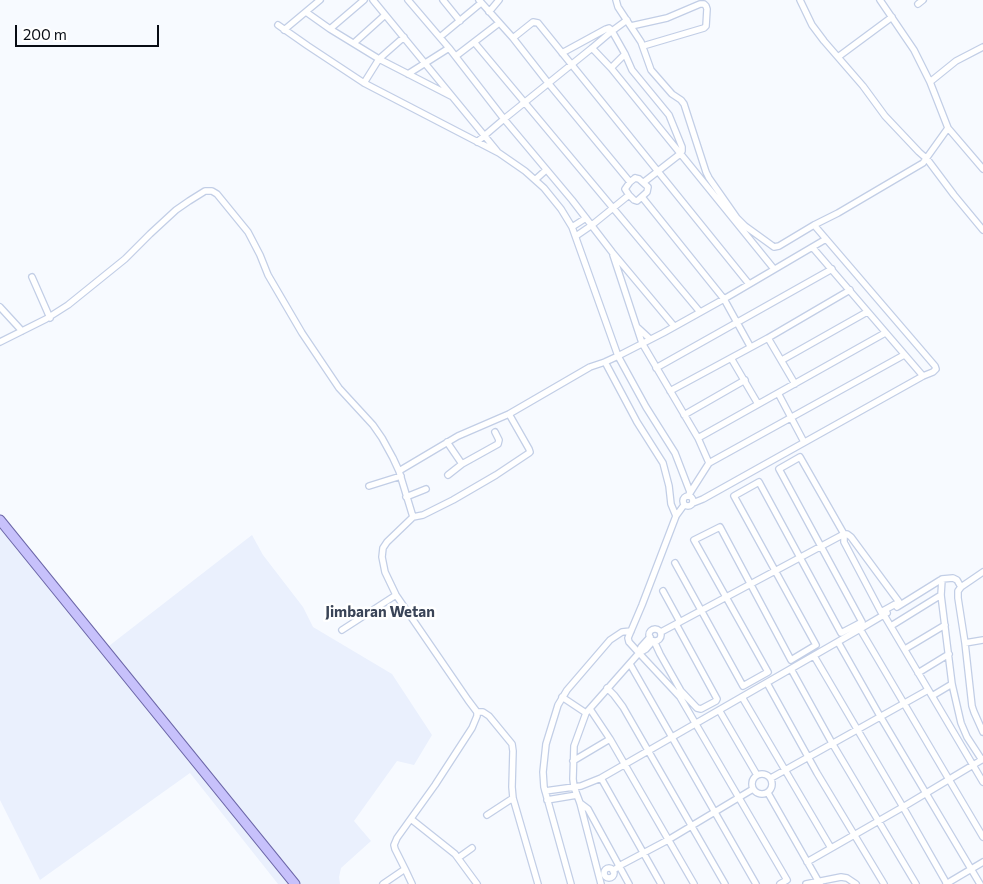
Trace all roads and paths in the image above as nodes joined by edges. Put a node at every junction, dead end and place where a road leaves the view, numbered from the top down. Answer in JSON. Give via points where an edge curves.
{"nodes":[{"id":1,"x":320,"y":0,"type":"edge"},
{"id":2,"x":364,"y":0,"type":"edge"},
{"id":3,"x":373,"y":0,"type":"edge"},
{"id":4,"x":408,"y":0,"type":"edge"},
{"id":5,"x":442,"y":0,"type":"edge"},
{"id":6,"x":500,"y":0,"type":"edge"},
{"id":7,"x":616,"y":0,"type":"edge"},
{"id":8,"x":800,"y":0,"type":"edge"},
{"id":9,"x":880,"y":0,"type":"edge"},
{"id":10,"x":480,"y":2,"type":"edge"},
{"id":11,"x":306,"y":12,"type":"junction"},
{"id":12,"x":489,"y":12,"type":"junction"},
{"id":13,"x":386,"y":15,"type":"junction"},
{"id":14,"x":892,"y":17,"type":"junction"},
{"id":15,"x":627,"y":20,"type":"junction"},
{"id":16,"x":460,"y":21,"type":"junction"},
{"id":17,"x":499,"y":23,"type":"junction"},
{"id":18,"x":278,"y":25,"type":"dead end"},
{"id":19,"x":631,"y":26,"type":"junction"},
{"id":20,"x":330,"y":29,"type":"junction"},
{"id":21,"x":284,"y":30,"type":"junction"},
{"id":22,"x":612,"y":31,"type":"junction"},
{"id":23,"x":404,"y":37,"type":"junction"},
{"id":24,"x":440,"y":37,"type":"junction"},
{"id":25,"x":513,"y":38,"type":"junction"},
{"id":26,"x":474,"y":42,"type":"junction"},
{"id":27,"x":354,"y":43,"type":"junction"},
{"id":28,"x":643,"y":46,"type":"junction"},
{"id":29,"x":983,"y":47,"type":"edge"},
{"id":30,"x":449,"y":48,"type":"junction"},
{"id":31,"x":592,"y":48,"type":"junction"},
{"id":32,"x":562,"y":53,"type":"junction"},
{"id":33,"x":625,"y":54,"type":"junction"},
{"id":34,"x":456,"y":56,"type":"junction"},
{"id":35,"x":838,"y":57,"type":"junction"},
{"id":36,"x":379,"y":59,"type":"junction"},
{"id":37,"x":425,"y":63,"type":"junction"},
{"id":38,"x":571,"y":65,"type":"junction"},
{"id":39,"x":611,"y":68,"type":"junction"},
{"id":40,"x":408,"y":74,"type":"junction"},
{"id":41,"x":930,"y":82,"type":"junction"},
{"id":42,"x":364,"y":83,"type":"junction"},
{"id":43,"x":549,"y":84,"type":"junction"},
{"id":44,"x":452,"y":97,"type":"junction"},
{"id":45,"x":524,"y":103,"type":"junction"},
{"id":46,"x":504,"y":119,"type":"junction"},
{"id":47,"x":948,"y":128,"type":"junction"},
{"id":48,"x":485,"y":136,"type":"junction"},
{"id":49,"x":477,"y":142,"type":"junction"},
{"id":50,"x":499,"y":154,"type":"junction"},
{"id":51,"x":680,"y":154,"type":"junction"},
{"id":52,"x":927,"y":159,"type":"junction"},
{"id":53,"x":983,"y":169,"type":"edge"},
{"id":54,"x":546,"y":170,"type":"junction"},
{"id":55,"x":658,"y":171,"type":"junction"},
{"id":56,"x":536,"y":179,"type":"junction"},
{"id":57,"x":630,"y":182,"type":"junction"},
{"id":58,"x":644,"y":182,"type":"junction"},
{"id":59,"x":629,"y":196,"type":"junction"},
{"id":60,"x":642,"y":197,"type":"junction"},
{"id":61,"x":572,"y":200,"type":"junction"},
{"id":62,"x":612,"y":208,"type":"junction"},
{"id":63,"x":561,"y":209,"type":"junction"},
{"id":64,"x":586,"y":218,"type":"junction"},
{"id":65,"x":592,"y":225,"type":"junction"},
{"id":66,"x":814,"y":225,"type":"junction"},
{"id":67,"x":572,"y":227,"type":"junction"},
{"id":68,"x":983,"y":230,"type":"edge"},
{"id":69,"x":576,"y":236,"type":"junction"},
{"id":70,"x":826,"y":240,"type":"junction"},
{"id":71,"x":813,"y":248,"type":"junction"},
{"id":72,"x":612,"y":252,"type":"junction"},
{"id":73,"x":774,"y":269,"type":"junction"},
{"id":74,"x":832,"y":269,"type":"junction"},
{"id":75,"x":32,"y":277,"type":"dead end"},
{"id":76,"x":750,"y":284,"type":"junction"},
{"id":77,"x":850,"y":290,"type":"junction"},
{"id":78,"x":724,"y":299,"type":"junction"},
{"id":79,"x":0,"y":307,"type":"edge"},
{"id":80,"x":700,"y":312,"type":"junction"},
{"id":81,"x":867,"y":312,"type":"junction"},
{"id":82,"x":50,"y":318,"type":"junction"},
{"id":83,"x":737,"y":323,"type":"junction"},
{"id":84,"x":636,"y":326,"type":"junction"},
{"id":85,"x":674,"y":326,"type":"junction"},
{"id":86,"x":22,"y":332,"type":"junction"},
{"id":87,"x":885,"y":333,"type":"junction"},
{"id":88,"x":768,"y":338,"type":"junction"},
{"id":89,"x":650,"y":339,"type":"junction"},
{"id":90,"x":0,"y":342,"type":"edge"},
{"id":91,"x":642,"y":343,"type":"junction"},
{"id":92,"x":750,"y":346,"type":"junction"},
{"id":93,"x":904,"y":355,"type":"junction"},
{"id":94,"x":618,"y":356,"type":"junction"},
{"id":95,"x":732,"y":358,"type":"junction"},
{"id":96,"x":782,"y":360,"type":"junction"},
{"id":97,"x":603,"y":362,"type":"junction"},
{"id":98,"x":656,"y":368,"type":"junction"},
{"id":99,"x":923,"y":376,"type":"junction"},
{"id":100,"x":745,"y":380,"type":"junction"},
{"id":101,"x":795,"y":384,"type":"junction"},
{"id":102,"x":670,"y":391,"type":"junction"},
{"id":103,"x":778,"y":393,"type":"junction"},
{"id":104,"x":758,"y":404,"type":"junction"},
{"id":105,"x":508,"y":414,"type":"junction"},
{"id":106,"x":684,"y":415,"type":"junction"},
{"id":107,"x":791,"y":419,"type":"junction"},
{"id":108,"x":494,"y":432,"type":"dead end"},
{"id":109,"x":698,"y":438,"type":"junction"},
{"id":110,"x":448,"y":442,"type":"junction"},
{"id":111,"x":804,"y":442,"type":"junction"},
{"id":112,"x":709,"y":463,"type":"junction"},
{"id":113,"x":462,"y":464,"type":"junction"},
{"id":114,"x":400,"y":474,"type":"junction"},
{"id":115,"x":448,"y":475,"type":"dead end"},
{"id":116,"x":369,"y":486,"type":"dead end"},
{"id":117,"x":426,"y":489,"type":"dead end"},
{"id":118,"x":689,"y":494,"type":"junction"},
{"id":119,"x":406,"y":498,"type":"junction"},
{"id":120,"x":692,"y":503,"type":"junction"},
{"id":121,"x":684,"y":505,"type":"junction"},
{"id":122,"x":676,"y":516,"type":"junction"},
{"id":123,"x":412,"y":517,"type":"junction"},
{"id":124,"x":0,"y":520,"type":"edge"},
{"id":125,"x":844,"y":534,"type":"junction"},
{"id":126,"x":821,"y":547,"type":"junction"},
{"id":127,"x":800,"y":558,"type":"junction"},
{"id":128,"x":675,"y":563,"type":"dead end"},
{"id":129,"x":775,"y":571,"type":"junction"},
{"id":130,"x":983,"y":572,"type":"edge"},
{"id":131,"x":942,"y":579,"type":"junction"},
{"id":132,"x":750,"y":584,"type":"junction"},
{"id":133,"x":961,"y":586,"type":"junction"},
{"id":134,"x":663,"y":591,"type":"dead end"},
{"id":135,"x":396,"y":595,"type":"junction"},
{"id":136,"x":941,"y":596,"type":"junction"},
{"id":137,"x":727,"y":597,"type":"junction"},
{"id":138,"x":701,"y":611,"type":"junction"},
{"id":139,"x":884,"y":614,"type":"junction"},
{"id":140,"x":678,"y":623,"type":"junction"},
{"id":141,"x":946,"y":624,"type":"junction"},
{"id":142,"x":891,"y":626,"type":"junction"},
{"id":143,"x":860,"y":629,"type":"junction"},
{"id":144,"x":342,"y":630,"type":"dead end"},
{"id":145,"x":631,"y":631,"type":"junction"},
{"id":146,"x":661,"y":632,"type":"junction"},
{"id":147,"x":652,"y":640,"type":"junction"},
{"id":148,"x":983,"y":640,"type":"edge"},
{"id":149,"x":838,"y":642,"type":"junction"},
{"id":150,"x":965,"y":642,"type":"junction"},
{"id":151,"x":905,"y":650,"type":"junction"},
{"id":152,"x":639,"y":653,"type":"junction"},
{"id":153,"x":949,"y":654,"type":"junction"},
{"id":154,"x":814,"y":656,"type":"junction"},
{"id":155,"x":630,"y":664,"type":"junction"},
{"id":156,"x":790,"y":669,"type":"junction"},
{"id":157,"x":918,"y":673,"type":"junction"},
{"id":158,"x":767,"y":683,"type":"junction"},
{"id":159,"x":952,"y":684,"type":"junction"},
{"id":160,"x":607,"y":688,"type":"junction"},
{"id":161,"x":928,"y":690,"type":"junction"},
{"id":162,"x":932,"y":696,"type":"junction"},
{"id":163,"x":562,"y":697,"type":"junction"},
{"id":164,"x":742,"y":697,"type":"junction"},
{"id":165,"x":903,"y":703,"type":"junction"},
{"id":166,"x":720,"y":710,"type":"junction"},
{"id":167,"x":588,"y":711,"type":"junction"},
{"id":168,"x":477,"y":712,"type":"junction"},
{"id":169,"x":880,"y":716,"type":"junction"},
{"id":170,"x":696,"y":724,"type":"junction"},
{"id":171,"x":857,"y":729,"type":"junction"},
{"id":172,"x":983,"y":732,"type":"edge"},
{"id":173,"x":672,"y":738,"type":"junction"},
{"id":174,"x":610,"y":739,"type":"junction"},
{"id":175,"x":832,"y":743,"type":"junction"},
{"id":176,"x":649,"y":751,"type":"junction"},
{"id":177,"x":808,"y":757,"type":"junction"},
{"id":178,"x":983,"y":760,"type":"edge"},
{"id":179,"x":573,"y":761,"type":"junction"},
{"id":180,"x":625,"y":765,"type":"junction"},
{"id":181,"x":973,"y":765,"type":"junction"},
{"id":182,"x":784,"y":770,"type":"junction"},
{"id":183,"x":757,"y":775,"type":"junction"},
{"id":184,"x":601,"y":778,"type":"junction"},
{"id":185,"x":770,"y":778,"type":"junction"},
{"id":186,"x":949,"y":780,"type":"junction"},
{"id":187,"x":983,"y":782,"type":"edge"},
{"id":188,"x":574,"y":787,"type":"junction"},
{"id":189,"x":753,"y":789,"type":"junction"},
{"id":190,"x":545,"y":791,"type":"junction"},
{"id":191,"x":768,"y":793,"type":"junction"},
{"id":192,"x":926,"y":793,"type":"junction"},
{"id":193,"x":577,"y":795,"type":"junction"},
{"id":194,"x":513,"y":798,"type":"junction"},
{"id":195,"x":738,"y":798,"type":"junction"},
{"id":196,"x":547,"y":800,"type":"junction"},
{"id":197,"x":580,"y":803,"type":"junction"},
{"id":198,"x":903,"y":807,"type":"junction"},
{"id":199,"x":715,"y":812,"type":"junction"},
{"id":200,"x":486,"y":815,"type":"dead end"},
{"id":201,"x":411,"y":819,"type":"junction"},
{"id":202,"x":878,"y":820,"type":"junction"},
{"id":203,"x":692,"y":825,"type":"junction"},
{"id":204,"x":855,"y":835,"type":"junction"},
{"id":205,"x":983,"y":837,"type":"edge"},
{"id":206,"x":668,"y":840,"type":"junction"},
{"id":207,"x":472,"y":848,"type":"dead end"},
{"id":208,"x":831,"y":848,"type":"junction"},
{"id":209,"x":644,"y":853,"type":"junction"},
{"id":210,"x":458,"y":858,"type":"junction"},
{"id":211,"x":807,"y":862,"type":"junction"},
{"id":212,"x":983,"y":862,"type":"edge"},
{"id":213,"x":619,"y":866,"type":"junction"},
{"id":214,"x":405,"y":869,"type":"junction"},
{"id":215,"x":971,"y":869,"type":"junction"},
{"id":216,"x":601,"y":876,"type":"junction"},
{"id":217,"x":788,"y":882,"type":"edge"},
{"id":218,"x":819,"y":882,"type":"edge"},
{"id":219,"x":295,"y":884,"type":"edge"},
{"id":220,"x":383,"y":884,"type":"edge"},
{"id":221,"x":412,"y":884,"type":"edge"},
{"id":222,"x":477,"y":884,"type":"edge"},
{"id":223,"x":538,"y":884,"type":"edge"},
{"id":224,"x":571,"y":884,"type":"edge"},
{"id":225,"x":600,"y":884,"type":"edge"},
{"id":226,"x":629,"y":884,"type":"edge"},
{"id":227,"x":661,"y":884,"type":"edge"},
{"id":228,"x":694,"y":884,"type":"edge"},
{"id":229,"x":725,"y":884,"type":"edge"},
{"id":230,"x":756,"y":884,"type":"edge"},
{"id":231,"x":780,"y":884,"type":"edge"},
{"id":232,"x":806,"y":884,"type":"edge"},
{"id":233,"x":856,"y":884,"type":"edge"},
{"id":234,"x":884,"y":884,"type":"edge"},
{"id":235,"x":916,"y":884,"type":"edge"},
{"id":236,"x":947,"y":884,"type":"edge"},
{"id":237,"x":980,"y":884,"type":"edge"}],
"edges":[{"from":1,"to":11,"type":"street"},
{"from":2,"to":20,"type":"street"},
{"from":3,"to":13,"type":"street"},
{"from":4,"to":24,"type":"street"},
{"from":5,"to":16,"type":"street"},
{"from":6,"to":12,"type":"street"},
{"from":7,"to":15,"type":"street"},
{"from":8,"to":35,"type":"street","via":[[812,25]]},
{"from":9,"to":14,"type":"street"},
{"from":10,"to":12,"type":"street"},
{"from":10,"to":16,"type":"street"},
{"from":11,"to":20,"type":"street"},
{"from":11,"to":21,"type":"street"},
{"from":12,"to":17,"type":"street"},
{"from":13,"to":23,"type":"street"},
{"from":13,"to":27,"type":"street"},
{"from":14,"to":35,"type":"street"},
{"from":14,"to":41,"type":"street"},
{"from":15,"to":19,"type":"street"},
{"from":15,"to":22,"type":"street"},
{"from":16,"to":24,"type":"street"},
{"from":17,"to":25,"type":"street"},
{"from":17,"to":26,"type":"street"},
{"from":18,"to":21,"type":"street"},
{"from":19,"to":28,"type":"street"},
{"from":19,"to":28,"type":"street","via":[[667,18],[700,4],[706,6],[704,28]]},
{"from":20,"to":27,"type":"street"},
{"from":21,"to":42,"type":"street"},
{"from":22,"to":31,"type":"street"},
{"from":22,"to":32,"type":"street","via":[[607,28]]},
{"from":22,"to":33,"type":"street"},
{"from":23,"to":36,"type":"street"},
{"from":23,"to":37,"type":"street"},
{"from":24,"to":30,"type":"street"},
{"from":25,"to":32,"type":"street","via":[[535,22]]},
{"from":25,"to":43,"type":"street"},
{"from":26,"to":34,"type":"street"},
{"from":26,"to":45,"type":"street"},
{"from":27,"to":36,"type":"street"},
{"from":28,"to":66,"type":"street","via":[[653,73],[684,104],[706,172],[737,218],[774,247]]},
{"from":29,"to":41,"type":"street","via":[[956,61]]},
{"from":30,"to":34,"type":"street"},
{"from":30,"to":37,"type":"street"},
{"from":31,"to":38,"type":"street"},
{"from":31,"to":39,"type":"street"},
{"from":32,"to":38,"type":"street"},
{"from":33,"to":39,"type":"street"},
{"from":33,"to":51,"type":"street","via":[[632,70],[671,120],[682,147]]},
{"from":34,"to":46,"type":"street"},
{"from":35,"to":52,"type":"street","via":[[885,116]]},
{"from":36,"to":40,"type":"street"},
{"from":36,"to":42,"type":"street"},
{"from":37,"to":40,"type":"street"},
{"from":37,"to":44,"type":"street"},
{"from":38,"to":43,"type":"street"},
{"from":38,"to":55,"type":"street"},
{"from":39,"to":51,"type":"street"},
{"from":40,"to":44,"type":"street"},
{"from":41,"to":47,"type":"street"},
{"from":42,"to":49,"type":"street"},
{"from":43,"to":45,"type":"street"},
{"from":43,"to":57,"type":"street"},
{"from":44,"to":48,"type":"street"},
{"from":45,"to":46,"type":"street"},
{"from":45,"to":62,"type":"street"},
{"from":46,"to":48,"type":"street"},
{"from":46,"to":54,"type":"street"},
{"from":47,"to":52,"type":"street"},
{"from":47,"to":53,"type":"street"},
{"from":48,"to":49,"type":"street"},
{"from":48,"to":50,"type":"street"},
{"from":49,"to":50,"type":"street"},
{"from":50,"to":56,"type":"street"},
{"from":51,"to":55,"type":"street"},
{"from":51,"to":73,"type":"street"},
{"from":52,"to":66,"type":"street"},
{"from":52,"to":68,"type":"street"},
{"from":54,"to":56,"type":"street"},
{"from":54,"to":61,"type":"street"},
{"from":55,"to":58,"type":"street"},
{"from":55,"to":76,"type":"street"},
{"from":56,"to":63,"type":"street"},
{"from":57,"to":58,"type":"street","via":[[638,178]]},
{"from":57,"to":59,"type":"street","via":[[625,189]]},
{"from":58,"to":60,"type":"street","via":[[648,189]]},
{"from":59,"to":60,"type":"street","via":[[636,201]]},
{"from":59,"to":62,"type":"street"},
{"from":60,"to":78,"type":"street"},
{"from":61,"to":63,"type":"street"},
{"from":61,"to":64,"type":"street"},
{"from":62,"to":65,"type":"street"},
{"from":62,"to":80,"type":"street"},
{"from":63,"to":67,"type":"street"},
{"from":64,"to":65,"type":"street"},
{"from":64,"to":67,"type":"street"},
{"from":65,"to":69,"type":"street"},
{"from":65,"to":72,"type":"street"},
{"from":66,"to":70,"type":"street"},
{"from":67,"to":69,"type":"street"},
{"from":69,"to":94,"type":"street"},
{"from":70,"to":71,"type":"street"},
{"from":70,"to":99,"type":"street","via":[[936,366],[934,371]]},
{"from":71,"to":73,"type":"street"},
{"from":71,"to":74,"type":"street"},
{"from":72,"to":84,"type":"street"},
{"from":72,"to":85,"type":"street"},
{"from":73,"to":76,"type":"street"},
{"from":74,"to":77,"type":"street"},
{"from":74,"to":83,"type":"street"},
{"from":75,"to":82,"type":"street"},
{"from":76,"to":78,"type":"street"},
{"from":77,"to":81,"type":"street"},
{"from":77,"to":88,"type":"street"},
{"from":78,"to":80,"type":"street"},
{"from":78,"to":83,"type":"street"},
{"from":79,"to":86,"type":"street"},
{"from":80,"to":85,"type":"street"},
{"from":81,"to":87,"type":"street"},
{"from":81,"to":96,"type":"street"},
{"from":82,"to":86,"type":"street"},
{"from":82,"to":114,"type":"street","via":[[108,274],[176,210],[196,196],[214,191],[248,232],[268,275],[302,333],[339,388],[373,425]]},
{"from":83,"to":92,"type":"street"},
{"from":83,"to":98,"type":"street"},
{"from":84,"to":89,"type":"street"},
{"from":84,"to":91,"type":"street"},
{"from":85,"to":89,"type":"street"},
{"from":86,"to":90,"type":"street"},
{"from":87,"to":93,"type":"street"},
{"from":87,"to":101,"type":"street"},
{"from":88,"to":92,"type":"street"},
{"from":88,"to":96,"type":"street"},
{"from":89,"to":91,"type":"street"},
{"from":91,"to":94,"type":"street"},
{"from":91,"to":98,"type":"street"},
{"from":92,"to":95,"type":"street"},
{"from":93,"to":99,"type":"street"},
{"from":93,"to":107,"type":"street"},
{"from":94,"to":97,"type":"street"},
{"from":94,"to":118,"type":"street","via":[[675,453]]},
{"from":95,"to":100,"type":"street"},
{"from":95,"to":102,"type":"street"},
{"from":96,"to":101,"type":"street"},
{"from":97,"to":105,"type":"street","via":[[594,364]]},
{"from":97,"to":122,"type":"street","via":[[663,463]]},
{"from":98,"to":102,"type":"street"},
{"from":99,"to":111,"type":"street"},
{"from":100,"to":104,"type":"street"},
{"from":100,"to":106,"type":"street"},
{"from":101,"to":103,"type":"street"},
{"from":102,"to":106,"type":"street"},
{"from":103,"to":104,"type":"street"},
{"from":103,"to":107,"type":"street"},
{"from":104,"to":109,"type":"street"},
{"from":105,"to":110,"type":"street"},
{"from":105,"to":123,"type":"street","via":[[529,453],[453,500],[419,517]]},
{"from":106,"to":109,"type":"street"},
{"from":107,"to":111,"type":"street"},
{"from":107,"to":112,"type":"street"},
{"from":108,"to":113,"type":"street","via":[[498,444]]},
{"from":109,"to":112,"type":"street"},
{"from":110,"to":113,"type":"street"},
{"from":110,"to":114,"type":"street"},
{"from":111,"to":120,"type":"street","via":[[703,500]]},
{"from":112,"to":118,"type":"street"},
{"from":113,"to":115,"type":"street"},
{"from":114,"to":116,"type":"street"},
{"from":114,"to":119,"type":"street"},
{"from":117,"to":119,"type":"street"},
{"from":118,"to":120,"type":"street"},
{"from":118,"to":121,"type":"street","via":[[684,497]]},
{"from":119,"to":123,"type":"street"},
{"from":120,"to":121,"type":"street"},
{"from":121,"to":122,"type":"street"},
{"from":122,"to":145,"type":"street"},
{"from":123,"to":135,"type":"street","via":[[382,550],[385,572]]},
{"from":124,"to":219,"type":"main road"},
{"from":125,"to":125,"type":"street","via":[[851,537],[898,602],[881,612],[844,542]]},
{"from":125,"to":126,"type":"street"},
{"from":125,"to":126,"type":"street","via":[[800,457],[779,469]]},
{"from":126,"to":127,"type":"street"},
{"from":126,"to":127,"type":"street","via":[[862,622],[841,633]]},
{"from":127,"to":129,"type":"street"},
{"from":127,"to":129,"type":"street","via":[[758,482],[734,496]]},
{"from":128,"to":138,"type":"street"},
{"from":129,"to":132,"type":"street"},
{"from":129,"to":132,"type":"street","via":[[816,645],[791,660]]},
{"from":130,"to":133,"type":"street"},
{"from":131,"to":133,"type":"street","via":[[953,578]]},
{"from":131,"to":136,"type":"street"},
{"from":131,"to":139,"type":"street"},
{"from":132,"to":137,"type":"street"},
{"from":132,"to":137,"type":"street","via":[[720,527],[694,540]]},
{"from":133,"to":150,"type":"street","via":[[958,598]]},
{"from":134,"to":140,"type":"street"},
{"from":135,"to":144,"type":"street"},
{"from":135,"to":168,"type":"street"},
{"from":136,"to":141,"type":"street"},
{"from":136,"to":142,"type":"street"},
{"from":137,"to":138,"type":"street"},
{"from":137,"to":138,"type":"street","via":[[768,672],[743,686]]},
{"from":138,"to":140,"type":"street"},
{"from":139,"to":142,"type":"street"},
{"from":139,"to":143,"type":"street"},
{"from":140,"to":146,"type":"street"},
{"from":140,"to":147,"type":"street","via":[[716,701],[697,708],[681,691]]},
{"from":141,"to":151,"type":"street"},
{"from":141,"to":153,"type":"street"},
{"from":142,"to":151,"type":"street"},
{"from":143,"to":149,"type":"street"},
{"from":143,"to":165,"type":"street"},
{"from":145,"to":152,"type":"street","via":[[628,641]]},
{"from":145,"to":163,"type":"street","via":[[622,632],[610,640]]},
{"from":146,"to":147,"type":"street","via":[[660,639]]},
{"from":146,"to":147,"type":"street","via":[[652,630]]},
{"from":147,"to":152,"type":"street"},
{"from":148,"to":150,"type":"street"},
{"from":149,"to":154,"type":"street"},
{"from":149,"to":169,"type":"street"},
{"from":150,"to":172,"type":"street","via":[[974,712]]},
{"from":151,"to":157,"type":"street"},
{"from":152,"to":155,"type":"street"},
{"from":152,"to":170,"type":"street","via":[[676,692]]},
{"from":153,"to":157,"type":"street"},
{"from":153,"to":159,"type":"street"},
{"from":154,"to":156,"type":"street"},
{"from":154,"to":171,"type":"street"},
{"from":155,"to":160,"type":"street"},
{"from":155,"to":173,"type":"street"},
{"from":156,"to":158,"type":"street"},
{"from":156,"to":175,"type":"street"},
{"from":157,"to":161,"type":"street"},
{"from":158,"to":164,"type":"street"},
{"from":158,"to":177,"type":"street"},
{"from":159,"to":162,"type":"street"},
{"from":159,"to":178,"type":"street","via":[[964,732]]},
{"from":160,"to":167,"type":"street"},
{"from":160,"to":176,"type":"street","via":[[623,707]]},
{"from":161,"to":162,"type":"street"},
{"from":161,"to":165,"type":"street"},
{"from":162,"to":181,"type":"street"},
{"from":163,"to":167,"type":"street"},
{"from":163,"to":190,"type":"street","via":[[544,751]]},
{"from":164,"to":166,"type":"street"},
{"from":164,"to":182,"type":"street"},
{"from":165,"to":169,"type":"street"},
{"from":165,"to":186,"type":"street"},
{"from":166,"to":170,"type":"street"},
{"from":166,"to":183,"type":"street"},
{"from":167,"to":174,"type":"street"},
{"from":167,"to":179,"type":"street","via":[[574,746]]},
{"from":168,"to":194,"type":"street","via":[[489,716],[512,744]]},
{"from":168,"to":201,"type":"street","via":[[472,728]]},
{"from":169,"to":171,"type":"street"},
{"from":169,"to":192,"type":"street"},
{"from":170,"to":173,"type":"street"},
{"from":170,"to":195,"type":"street"},
{"from":171,"to":175,"type":"street"},
{"from":171,"to":198,"type":"street"},
{"from":173,"to":176,"type":"street"},
{"from":173,"to":199,"type":"street"},
{"from":174,"to":179,"type":"street"},
{"from":174,"to":180,"type":"street"},
{"from":175,"to":177,"type":"street"},
{"from":175,"to":202,"type":"street"},
{"from":176,"to":180,"type":"street"},
{"from":176,"to":203,"type":"street"},
{"from":177,"to":182,"type":"street"},
{"from":177,"to":204,"type":"street"},
{"from":178,"to":181,"type":"street"},
{"from":179,"to":188,"type":"street"},
{"from":180,"to":184,"type":"street"},
{"from":180,"to":206,"type":"street"},
{"from":181,"to":186,"type":"street"},
{"from":181,"to":187,"type":"street"},
{"from":182,"to":185,"type":"street"},
{"from":182,"to":208,"type":"street"},
{"from":183,"to":185,"type":"street","via":[[764,774]]},
{"from":183,"to":189,"type":"street","via":[[752,781]]},
{"from":184,"to":188,"type":"street"},
{"from":184,"to":209,"type":"street"},
{"from":185,"to":191,"type":"street","via":[[772,788]]},
{"from":186,"to":192,"type":"street"},
{"from":186,"to":205,"type":"street"},
{"from":188,"to":190,"type":"street"},
{"from":188,"to":193,"type":"street"},
{"from":189,"to":191,"type":"street","via":[[761,794]]},
{"from":189,"to":195,"type":"street"},
{"from":190,"to":196,"type":"street"},
{"from":191,"to":211,"type":"street"},
{"from":192,"to":198,"type":"street"},
{"from":192,"to":215,"type":"street"},
{"from":193,"to":196,"type":"street"},
{"from":193,"to":197,"type":"street"},
{"from":194,"to":200,"type":"street"},
{"from":194,"to":223,"type":"street"},
{"from":195,"to":199,"type":"street"},
{"from":195,"to":217,"type":"street"},
{"from":196,"to":224,"type":"street"},
{"from":197,"to":213,"type":"street","via":[[588,809]]},
{"from":197,"to":216,"type":"street"},
{"from":198,"to":202,"type":"street"},
{"from":198,"to":236,"type":"street"},
{"from":199,"to":203,"type":"street"},
{"from":199,"to":230,"type":"street"},
{"from":201,"to":210,"type":"street"},
{"from":201,"to":214,"type":"street","via":[[396,838],[394,846]]},
{"from":202,"to":204,"type":"street"},
{"from":202,"to":235,"type":"street"},
{"from":203,"to":206,"type":"street"},
{"from":203,"to":229,"type":"street"},
{"from":204,"to":208,"type":"street"},
{"from":204,"to":234,"type":"street"},
{"from":206,"to":209,"type":"street"},
{"from":206,"to":228,"type":"street"},
{"from":207,"to":210,"type":"street"},
{"from":208,"to":211,"type":"street"},
{"from":209,"to":213,"type":"street"},
{"from":209,"to":227,"type":"street"},
{"from":210,"to":222,"type":"street"},
{"from":211,"to":218,"type":"street"},
{"from":212,"to":215,"type":"street"},
{"from":213,"to":216,"type":"street","via":[[613,871],[607,868]]},
{"from":213,"to":226,"type":"street"},
{"from":214,"to":220,"type":"street"},
{"from":214,"to":221,"type":"street"},
{"from":215,"to":236,"type":"street"},
{"from":215,"to":237,"type":"street"},
{"from":216,"to":225,"type":"street"},
{"from":217,"to":231,"type":"street"},
{"from":218,"to":232,"type":"street"},
{"from":218,"to":233,"type":"street","via":[[841,877]]}]}
